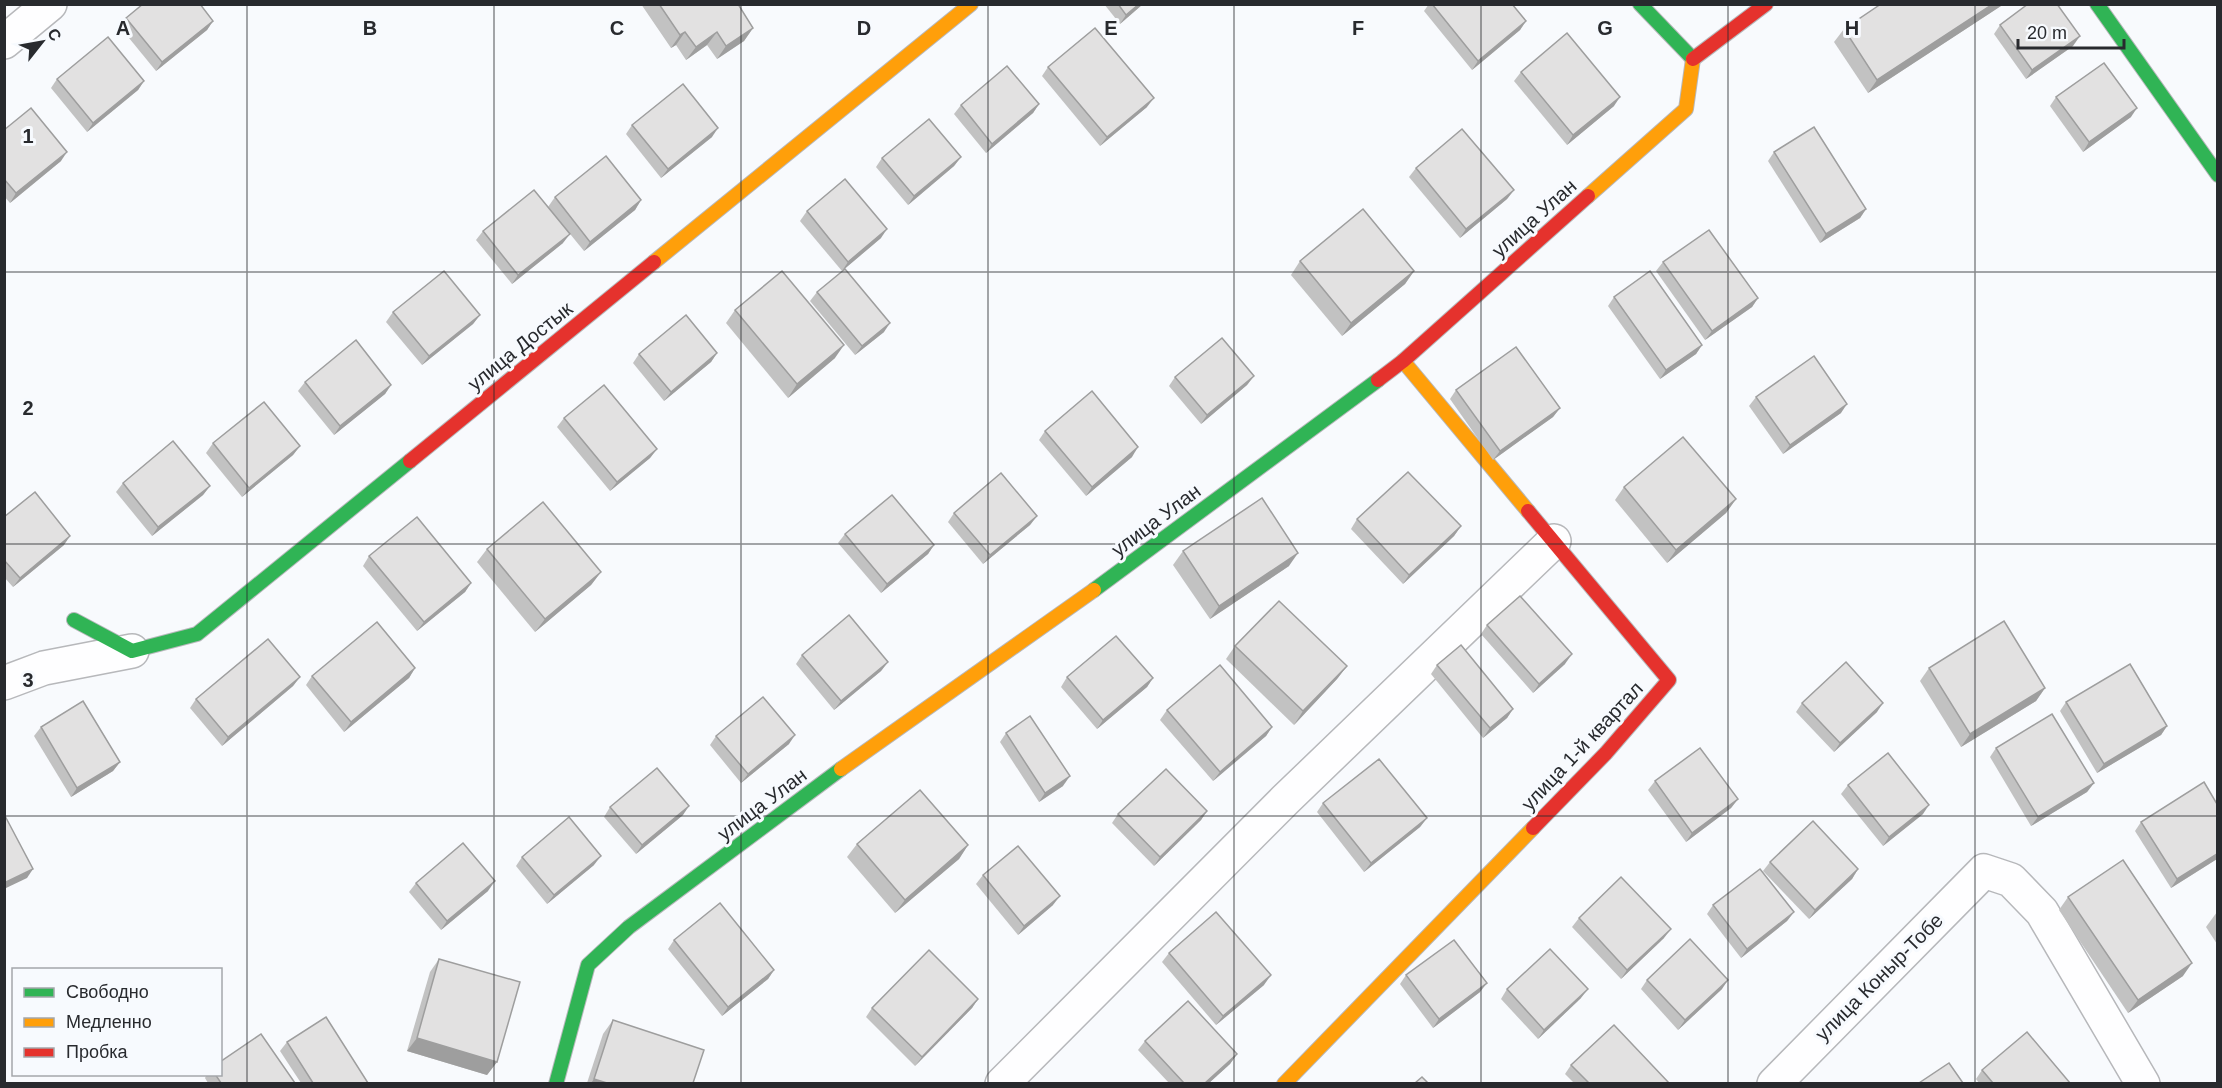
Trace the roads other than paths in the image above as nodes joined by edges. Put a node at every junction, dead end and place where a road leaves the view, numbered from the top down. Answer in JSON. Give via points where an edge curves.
{"nodes":[{"id":1,"x":50,"y":4,"type":"edge"},
{"id":2,"x":971,"y":4,"type":"edge"},
{"id":3,"x":1640,"y":4,"type":"edge"},
{"id":4,"x":1766,"y":4,"type":"edge"},
{"id":5,"x":2097,"y":4,"type":"edge"},
{"id":6,"x":4,"y":42,"type":"edge"},
{"id":7,"x":1693,"y":59,"type":"junction"},
{"id":8,"x":2217,"y":175,"type":"edge"},
{"id":9,"x":1403,"y":361,"type":"junction"},
{"id":10,"x":1554,"y":541,"type":"junction"},
{"id":11,"x":74,"y":620,"type":"dead end"},
{"id":12,"x":132,"y":651,"type":"junction"},
{"id":13,"x":4,"y":683,"type":"edge"},
{"id":14,"x":556,"y":1083,"type":"edge"},
{"id":15,"x":1002,"y":1083,"type":"edge"},
{"id":16,"x":1284,"y":1083,"type":"edge"},
{"id":17,"x":1774,"y":1083,"type":"edge"},
{"id":18,"x":2143,"y":1083,"type":"edge"}],
"edges":[{"from":1,"to":6,"type":"street"},
{"from":2,"to":12,"type":"street","name":"улица Достык","via":[[197,634]]},
{"from":3,"to":7,"type":"street"},
{"from":4,"to":7,"type":"street"},
{"from":5,"to":8,"type":"street"},
{"from":7,"to":9,"type":"street","name":"улица Улан","via":[[1686,109]]},
{"from":9,"to":10,"type":"street","name":"улица 1-й квартал"},
{"from":9,"to":14,"type":"street","name":"улица Улан","via":[[1053,621],[865,751],[629,927],[588,965]]},
{"from":10,"to":15,"type":"street","via":[[1285,800]]},
{"from":10,"to":16,"type":"street","name":"улица 1-й квартал","via":[[1670,680],[1606,753]]},
{"from":11,"to":12,"type":"street"},
{"from":12,"to":13,"type":"street","via":[[44,668]]},
{"from":17,"to":18,"type":"street","name":"улица Коныр-Тобе","via":[[1983,872],[2011,880],[2042,912]]}]}
